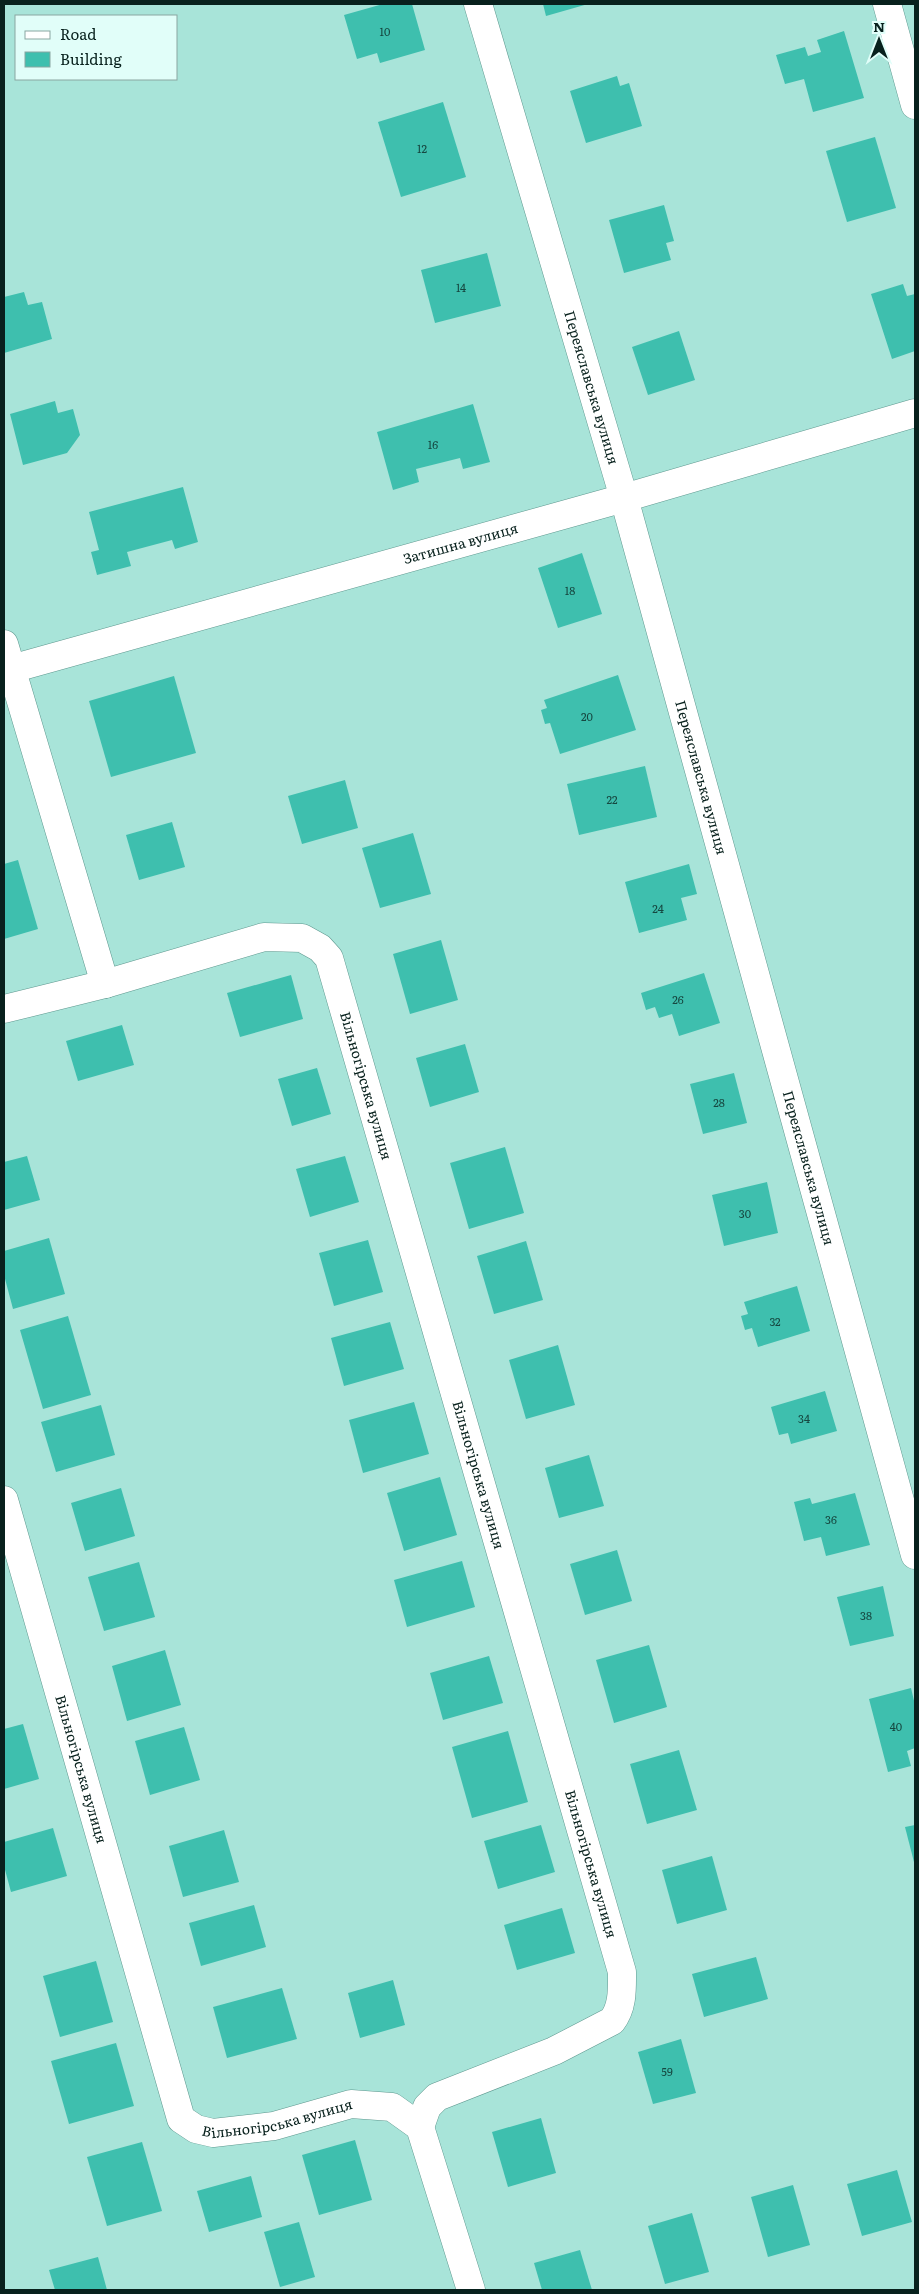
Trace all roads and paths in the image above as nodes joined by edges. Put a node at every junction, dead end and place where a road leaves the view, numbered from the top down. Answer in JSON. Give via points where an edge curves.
{"nodes":[{"id":1,"x":478,"y":4,"type":"edge"},
{"id":2,"x":887,"y":4,"type":"edge"},
{"id":3,"x":915,"y":105,"type":"edge"},
{"id":4,"x":915,"y":413,"type":"edge"},
{"id":5,"x":624,"y":498,"type":"junction"},
{"id":6,"x":6,"y":662,"type":"edge"},
{"id":7,"x":105,"y":984,"type":"junction"},
{"id":8,"x":4,"y":1010,"type":"edge"},
{"id":9,"x":4,"y":1500,"type":"edge"},
{"id":10,"x":915,"y":1555,"type":"edge"},
{"id":11,"x":420,"y":2127,"type":"junction"},
{"id":12,"x":471,"y":2290,"type":"edge"}],
"edges":[{"from":1,"to":5,"type":"street","name":"Переяславська вулиця"},
{"from":2,"to":3,"type":"street"},
{"from":4,"to":5,"type":"street","name":"Затишна вулиця"},
{"from":5,"to":6,"type":"street","name":"Затишна вулиця"},
{"from":5,"to":10,"type":"street","name":"Переяславська вулиця"},
{"from":6,"to":7,"type":"street"},
{"from":7,"to":8,"type":"street","name":"Вільногірська вулиця"},
{"from":7,"to":11,"type":"street","name":"Вільногірська вулиця","via":[[264,937],[302,938],[320,948],[329,958],[622,1972],[622,1995],[612,2021],[554,2051],[436,2097],[427,2107]]},
{"from":9,"to":11,"type":"street","name":"Вільногірська вулиця","via":[[182,2119],[196,2129],[212,2133],[274,2126],[351,2104],[392,2107]]},
{"from":11,"to":12,"type":"street"}]}
